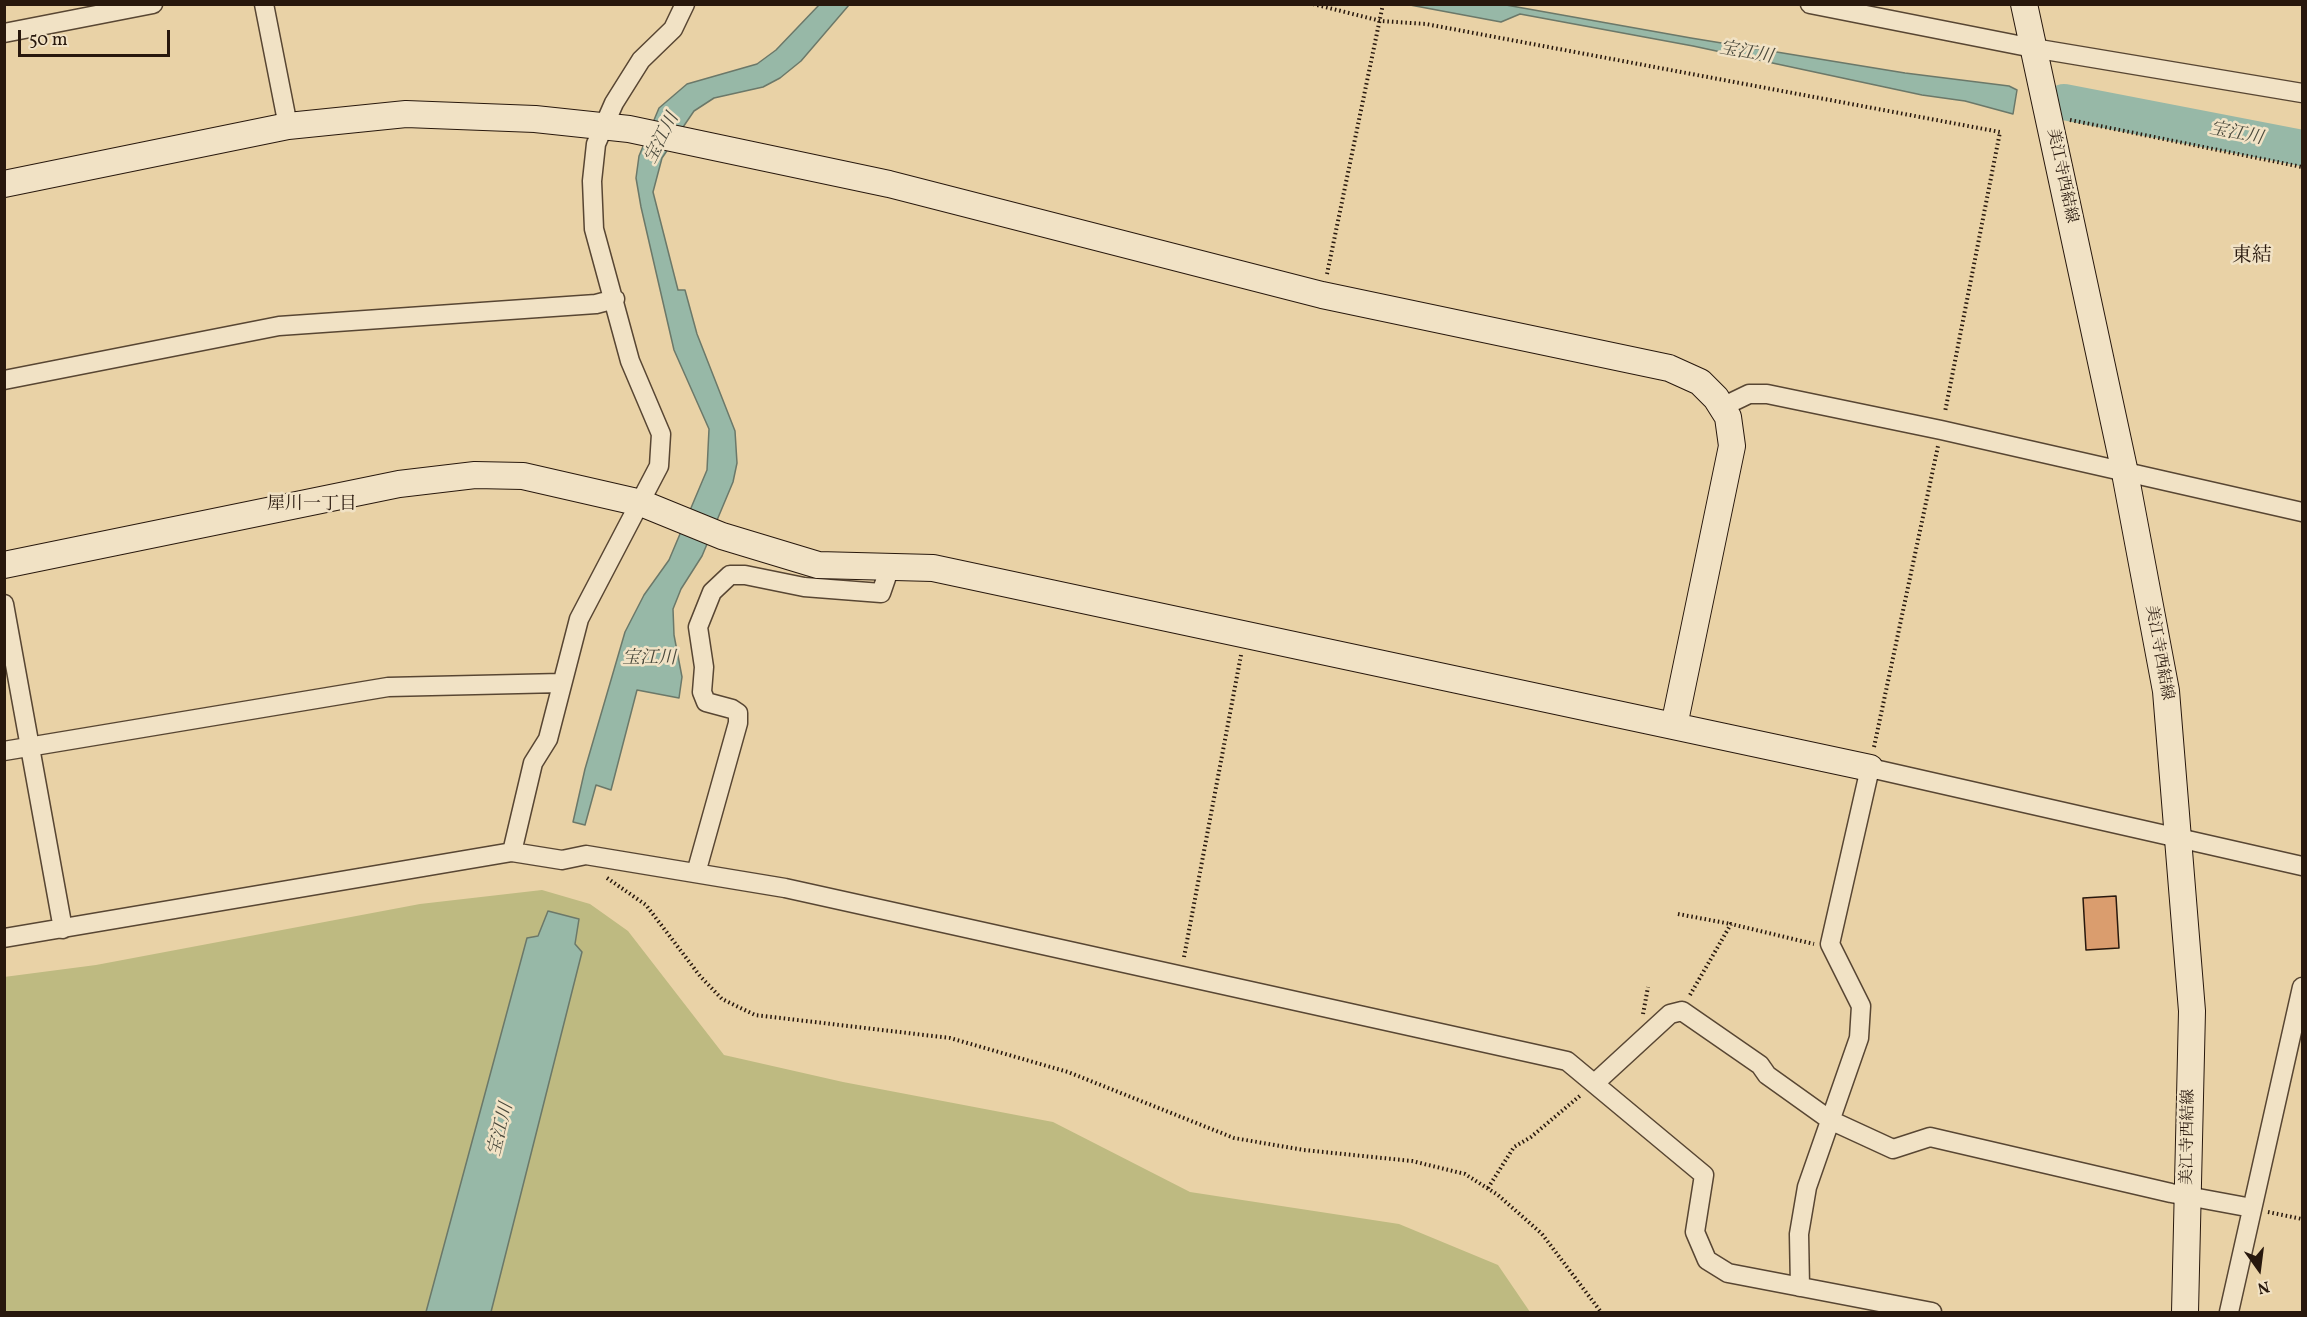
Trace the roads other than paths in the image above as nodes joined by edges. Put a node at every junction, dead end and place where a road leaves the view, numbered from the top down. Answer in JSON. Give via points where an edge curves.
{"nodes":[{"id":1,"x":264,"y":4,"type":"edge"},
{"id":2,"x":685,"y":4,"type":"edge"},
{"id":3,"x":1810,"y":4,"type":"edge"},
{"id":4,"x":2024,"y":4,"type":"edge"},
{"id":5,"x":146,"y":5,"type":"edge"},
{"id":6,"x":4,"y":33,"type":"edge"},
{"id":7,"x":2033,"y":48,"type":"junction"},
{"id":8,"x":2302,"y":93,"type":"edge"},
{"id":9,"x":288,"y":126,"type":"junction"},
{"id":10,"x":603,"y":127,"type":"junction"},
{"id":11,"x":4,"y":184,"type":"edge"},
{"id":12,"x":615,"y":299,"type":"junction"},
{"id":13,"x":4,"y":380,"type":"edge"},
{"id":14,"x":1722,"y":408,"type":"junction"},
{"id":15,"x":2125,"y":473,"type":"junction"},
{"id":16,"x":648,"y":507,"type":"junction"},
{"id":17,"x":2302,"y":512,"type":"edge"},
{"id":18,"x":4,"y":565,"type":"edge"},
{"id":19,"x":890,"y":567,"type":"junction"},
{"id":20,"x":4,"y":604,"type":"edge"},
{"id":21,"x":561,"y":683,"type":"junction"},
{"id":22,"x":1674,"y":726,"type":"junction"},
{"id":23,"x":32,"y":745,"type":"junction"},
{"id":24,"x":4,"y":751,"type":"edge"},
{"id":25,"x":1870,"y":768,"type":"junction"},
{"id":26,"x":2179,"y":839,"type":"junction"},
{"id":27,"x":512,"y":852,"type":"junction"},
{"id":28,"x":2302,"y":867,"type":"edge"},
{"id":29,"x":696,"y":873,"type":"junction"},
{"id":30,"x":63,"y":929,"type":"junction"},
{"id":31,"x":4,"y":938,"type":"edge"},
{"id":32,"x":2302,"y":987,"type":"edge"},
{"id":33,"x":1596,"y":1082,"type":"junction"},
{"id":34,"x":1830,"y":1120,"type":"junction"},
{"id":35,"x":2188,"y":1196,"type":"junction"},
{"id":36,"x":2252,"y":1209,"type":"junction"},
{"id":37,"x":1800,"y":1287,"type":"junction"},
{"id":38,"x":1932,"y":1312,"type":"edge"},
{"id":39,"x":2186,"y":1312,"type":"edge"},
{"id":40,"x":2229,"y":1312,"type":"edge"}],
"edges":[{"from":1,"to":9,"type":"street"},
{"from":2,"to":10,"type":"street","via":[[673,29],[641,60]]},
{"from":3,"to":7,"type":"street"},
{"from":4,"to":7,"type":"street","name":"美江寺西結線"},
{"from":5,"to":6,"type":"street"},
{"from":7,"to":8,"type":"street"},
{"from":7,"to":15,"type":"street","name":"美江寺西結線"},
{"from":9,"to":10,"type":"street","via":[[442,114]]},
{"from":9,"to":11,"type":"street"},
{"from":10,"to":12,"type":"street","via":[[596,144],[592,181],[594,229]]},
{"from":10,"to":14,"type":"street","via":[[629,129],[889,184],[1322,295],[1669,368],[1700,382]]},
{"from":12,"to":13,"type":"street","via":[[596,304],[279,326]]},
{"from":12,"to":16,"type":"street","via":[[630,361],[661,434]]},
{"from":14,"to":15,"type":"street","via":[[1749,394],[1767,394]]},
{"from":14,"to":22,"type":"street","via":[[1728,417],[1732,446]]},
{"from":15,"to":17,"type":"street"},
{"from":15,"to":26,"type":"street","name":"美江寺西結線","via":[[2166,691]]},
{"from":16,"to":18,"type":"street","via":[[523,476],[475,475],[399,484]]},
{"from":16,"to":19,"type":"street","via":[[722,536],[818,565]]},
{"from":16,"to":21,"type":"street","via":[[579,619]]},
{"from":19,"to":22,"type":"street","via":[[933,568]]},
{"from":19,"to":29,"type":"street","via":[[881,593],[804,587],[745,574],[730,575],[712,592],[698,627],[705,667],[702,692],[706,702],[738,713],[738,723]]},
{"from":20,"to":23,"type":"street"},
{"from":21,"to":23,"type":"street","via":[[388,687]]},
{"from":21,"to":27,"type":"street","via":[[548,739],[533,763]]},
{"from":22,"to":25,"type":"street"},
{"from":23,"to":24,"type":"street"},
{"from":23,"to":30,"type":"street"},
{"from":25,"to":26,"type":"street"},
{"from":25,"to":34,"type":"street","via":[[1830,944],[1861,1006],[1859,1038]]},
{"from":26,"to":28,"type":"street"},
{"from":26,"to":35,"type":"street","name":"美江寺西結線","via":[[2192,1011]]},
{"from":27,"to":29,"type":"street","via":[[562,860],[586,855]]},
{"from":27,"to":30,"type":"street"},
{"from":29,"to":33,"type":"street","via":[[785,888],[1568,1061]]},
{"from":30,"to":31,"type":"street"},
{"from":32,"to":36,"type":"street"},
{"from":33,"to":34,"type":"street","via":[[1670,1014],[1682,1011]]},
{"from":33,"to":37,"type":"street","via":[[1704,1175],[1695,1232],[1707,1260],[1728,1273]]},
{"from":34,"to":35,"type":"street","via":[[1893,1149],[1929,1137]]},
{"from":34,"to":37,"type":"street","via":[[1807,1186],[1799,1234]]},
{"from":35,"to":36,"type":"street"},
{"from":35,"to":39,"type":"street","name":"美江寺西結線"},
{"from":36,"to":40,"type":"street"},
{"from":37,"to":38,"type":"street"}]}
